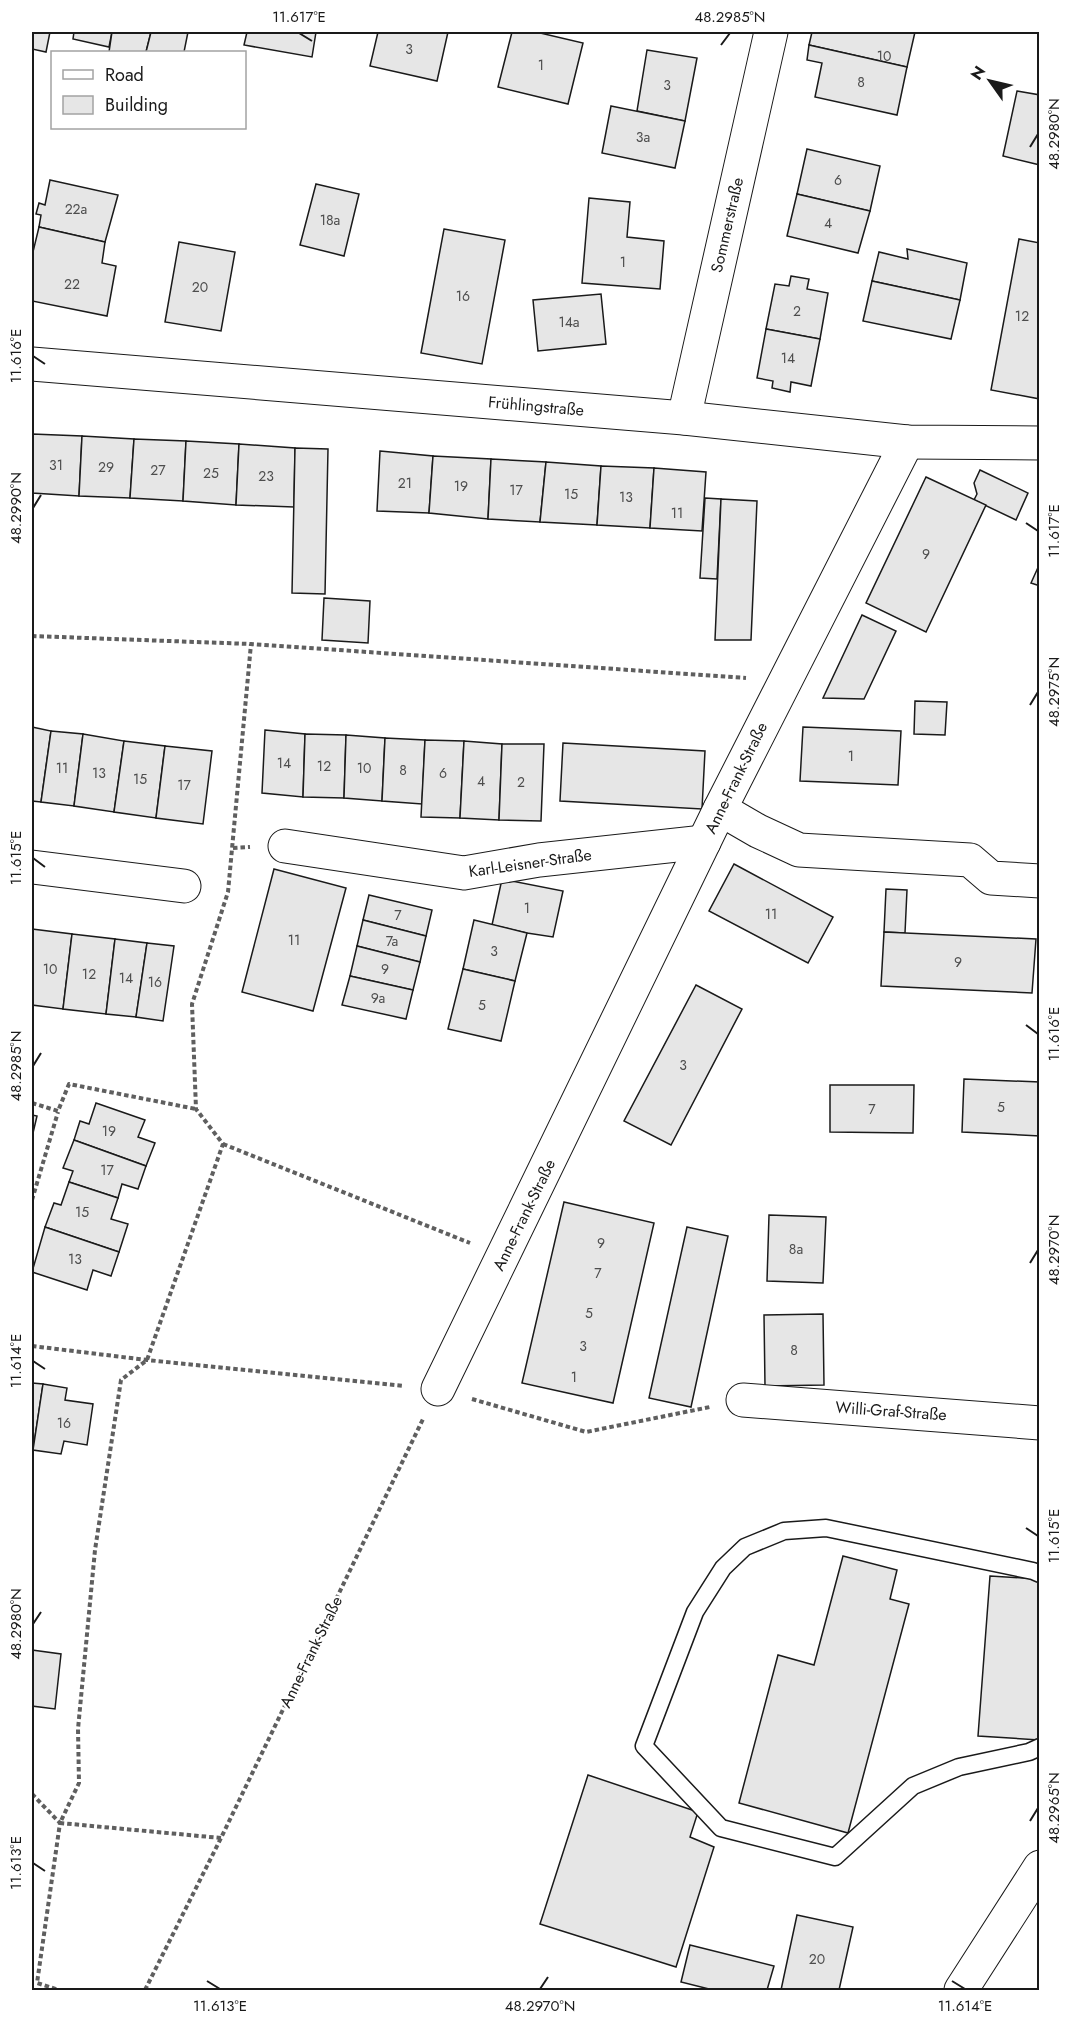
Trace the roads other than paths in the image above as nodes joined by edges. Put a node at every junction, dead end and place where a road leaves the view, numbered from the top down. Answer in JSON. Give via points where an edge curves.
{"nodes":[{"id":1,"x":771,"y":32,"type":"edge"},
{"id":2,"x":32,"y":364,"type":"edge"},
{"id":3,"x":684,"y":418,"type":"junction"},
{"id":4,"x":907,"y":442,"type":"junction"},
{"id":5,"x":1040,"y":443,"type":"edge"},
{"id":6,"x":720,"y":809,"type":"junction"},
{"id":7,"x":704,"y":842,"type":"junction"},
{"id":8,"x":285,"y":846,"type":"dead end"},
{"id":9,"x":32,"y":867,"type":"edge"},
{"id":10,"x":1040,"y":881,"type":"edge"},
{"id":11,"x":184,"y":886,"type":"dead end"},
{"id":12,"x":438,"y":1389,"type":"road end"},
{"id":13,"x":743,"y":1400,"type":"road end"},
{"id":14,"x":1040,"y":1423,"type":"edge"},
{"id":15,"x":1040,"y":1574,"type":"edge"},
{"id":16,"x":1040,"y":1747,"type":"edge"},
{"id":17,"x":1040,"y":1867,"type":"edge"},
{"id":18,"x":975,"y":1985,"type":"edge"}],
"edges":[{"from":1,"to":3,"type":"street","name":"Sommerstraße"},
{"from":2,"to":3,"type":"street","name":"Frühlingstraße"},
{"from":3,"to":4,"type":"street","name":"Frühlingstraße"},
{"from":4,"to":5,"type":"street","name":"Frühlingstraße"},
{"from":4,"to":6,"type":"street","name":"Anne-Frank-Straße"},
{"from":6,"to":7,"type":"street","name":"Anne-Frank-Straße"},
{"from":6,"to":10,"type":"street","via":[[799,850],[970,860],[991,878]]},
{"from":7,"to":8,"type":"street","name":"Karl-Leisner-Straße","via":[[538,860],[464,873]]},
{"from":7,"to":12,"type":"street","name":"Anne-Frank-Straße"},
{"from":9,"to":11,"type":"street"},
{"from":13,"to":14,"type":"street","name":"Willi-Graf-Straße"},
{"from":15,"to":16,"type":"lane","via":[[826,1528],[784,1531],[745,1547],[723,1568],[695,1612],[644,1746],[721,1828],[835,1857],[913,1786],[959,1767]]},
{"from":17,"to":18,"type":"street"}]}
